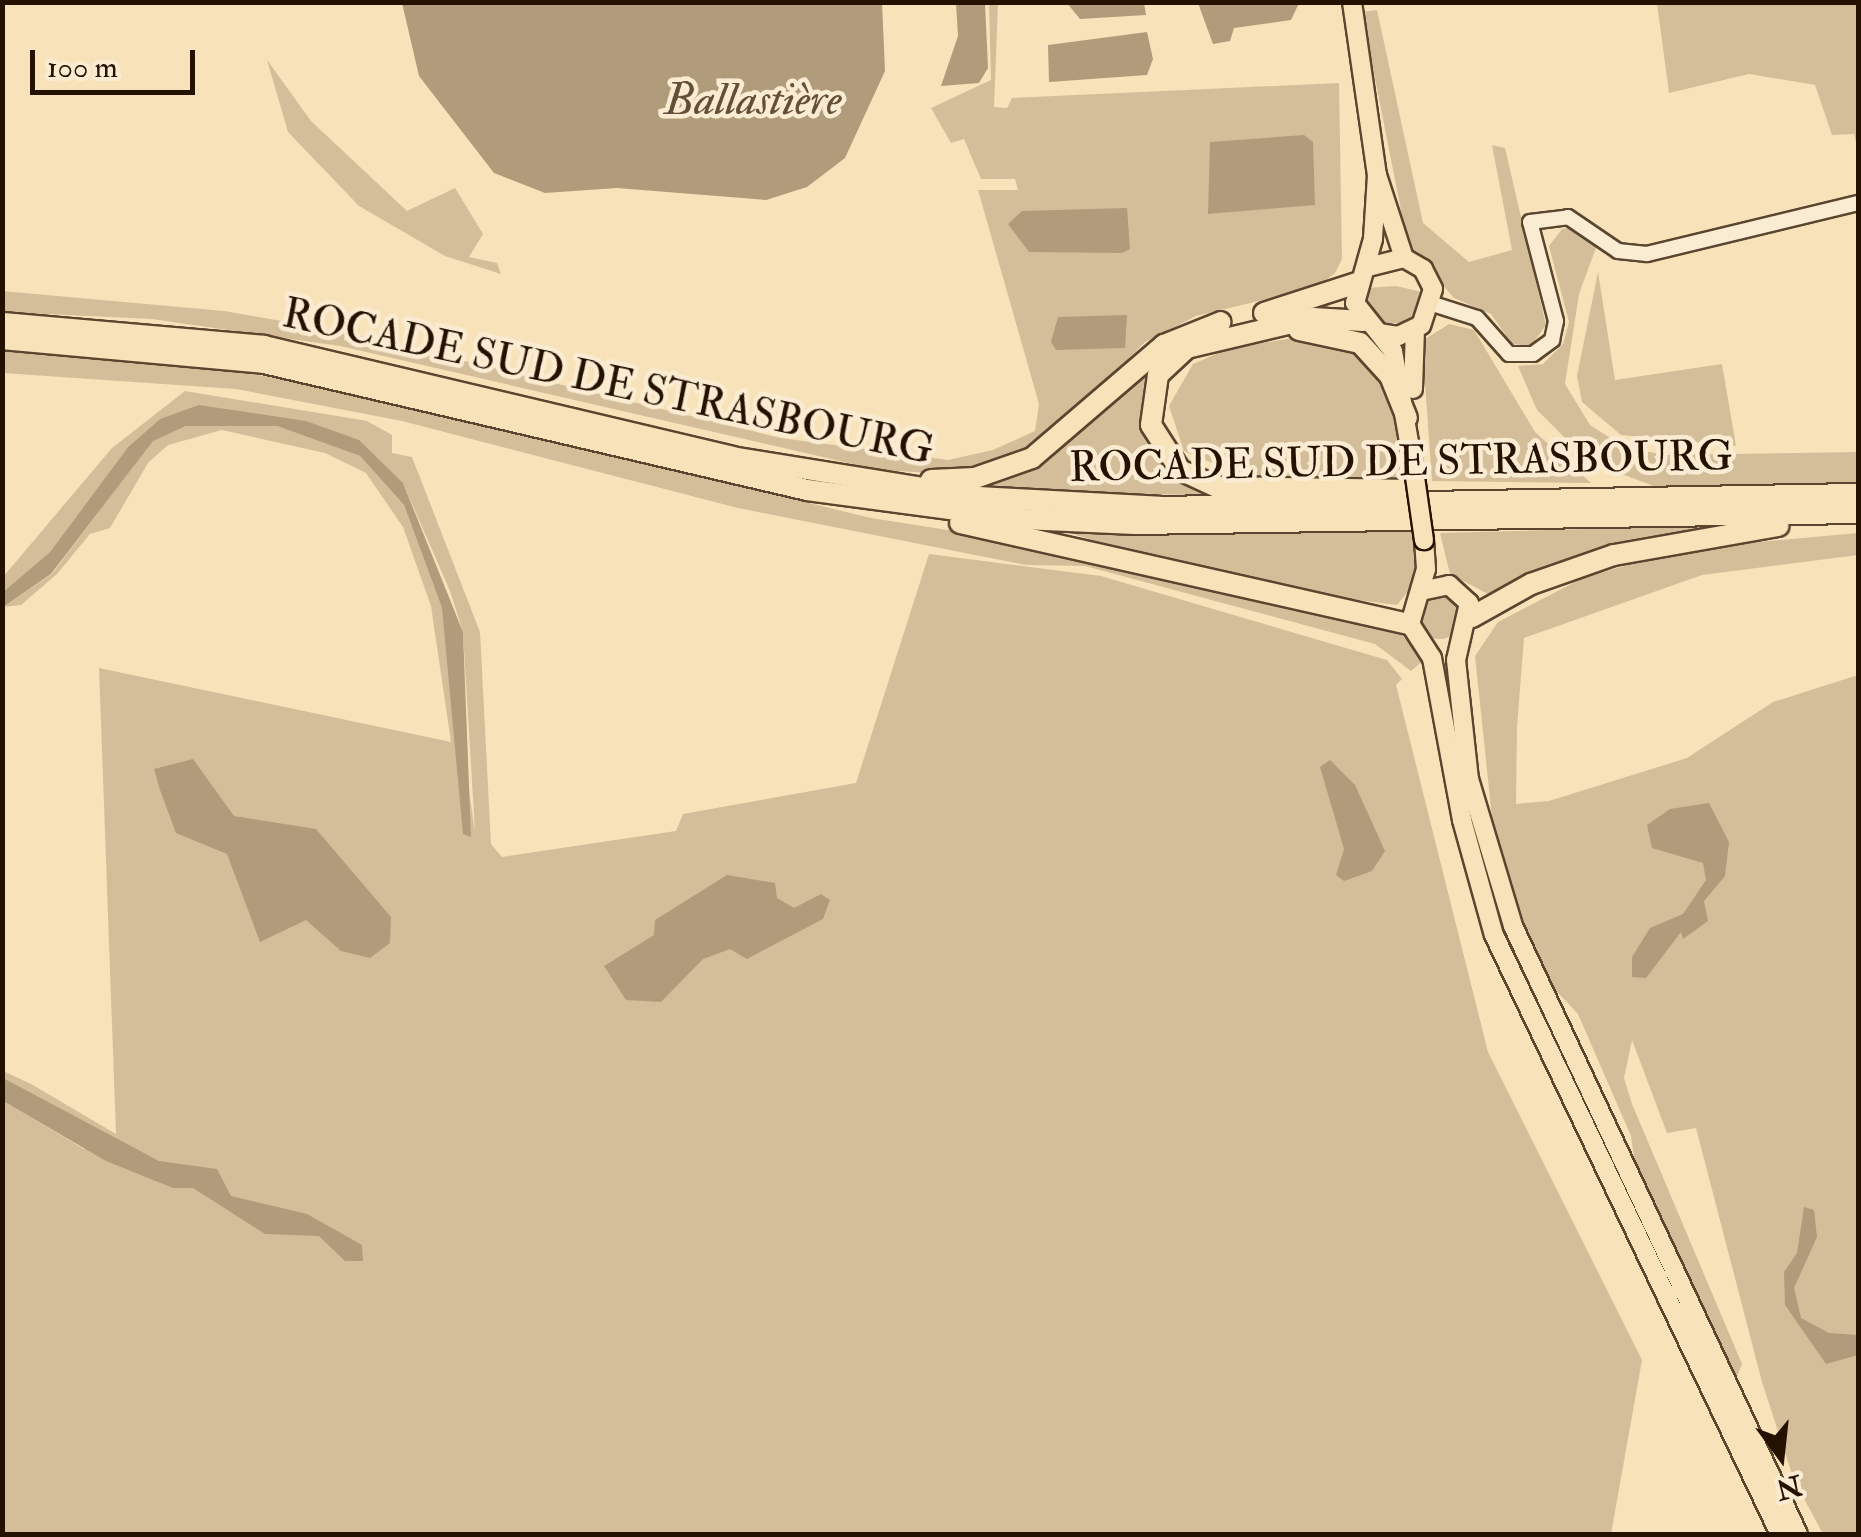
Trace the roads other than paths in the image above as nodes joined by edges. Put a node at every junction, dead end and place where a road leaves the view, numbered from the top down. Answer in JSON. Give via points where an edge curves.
{"nodes":[{"id":1,"x":1352,"y":2,"type":"edge"},
{"id":2,"x":1377,"y":175,"type":"junction"},
{"id":3,"x":1858,"y":203,"type":"edge"},
{"id":4,"x":1404,"y":258,"type":"junction"},
{"id":5,"x":1362,"y":275,"type":"junction"},
{"id":6,"x":1433,"y":304,"type":"junction"},
{"id":7,"x":2,"y":322,"type":"edge"},
{"id":8,"x":1372,"y":327,"type":"junction"},
{"id":9,"x":1415,"y":330,"type":"junction"},
{"id":10,"x":2,"y":339,"type":"edge"},
{"id":11,"x":1407,"y":418,"type":"junction"},
{"id":12,"x":1419,"y":470,"type":"junction"},
{"id":13,"x":823,"y":476,"type":"junction"},
{"id":14,"x":1402,"y":490,"type":"junction"},
{"id":15,"x":1858,"y":494,"type":"edge"},
{"id":16,"x":1697,"y":496,"type":"junction"},
{"id":17,"x":876,"y":502,"type":"junction"},
{"id":18,"x":1858,"y":515,"type":"edge"},
{"id":19,"x":1429,"y":539,"type":"junction"},
{"id":20,"x":1449,"y":585,"type":"junction"},
{"id":21,"x":1420,"y":592,"type":"junction"},
{"id":22,"x":1472,"y":617,"type":"junction"},
{"id":23,"x":1410,"y":624,"type":"junction"},
{"id":24,"x":1460,"y":639,"type":"junction"},
{"id":25,"x":1427,"y":644,"type":"junction"},
{"id":26,"x":1780,"y":1534,"type":"edge"},
{"id":27,"x":1798,"y":1534,"type":"edge"}],
"edges":[{"from":1,"to":2,"type":"main road"},
{"from":2,"to":4,"type":"main road"},
{"from":2,"to":5,"type":"main road"},
{"from":3,"to":6,"type":"street","via":[[1647,254],[1618,252],[1568,218],[1530,222],[1556,320],[1544,349],[1509,354],[1477,318]]},
{"from":4,"to":5,"type":"main road"},
{"from":4,"to":6,"type":"main road","via":[[1428,275]]},
{"from":5,"to":8,"type":"main road"},
{"from":5,"to":13,"type":"highway","via":[[1301,305],[1195,328],[1137,366],[1052,444],[1005,470],[949,481]]},
{"from":6,"to":9,"type":"main road"},
{"from":7,"to":13,"type":"highway","name":"ROCADE SUD DE STRASBOURG","via":[[169,333],[356,362]]},
{"from":8,"to":9,"type":"main road"},
{"from":8,"to":11,"type":"main road","via":[[1398,366]]},
{"from":8,"to":14,"type":"highway","via":[[1313,318],[1202,341],[1158,375],[1150,424],[1180,470],[1217,487]]},
{"from":9,"to":12,"type":"main road","via":[[1411,372]]},
{"from":10,"to":17,"type":"highway","name":"ROCADE SUD DE STRASBOURG","via":[[282,366]]},
{"from":11,"to":12,"type":"main road"},
{"from":11,"to":14,"type":"highway","via":[[1378,359],[1342,335],[1306,329],[1206,349],[1176,369],[1159,407],[1172,448],[1212,476]]},
{"from":12,"to":19,"type":"main road"},
{"from":13,"to":16,"type":"highway","name":"ROCADE SUD DE STRASBOURG","via":[[978,497],[1160,508]]},
{"from":14,"to":16,"type":"highway"},
{"from":15,"to":16,"type":"highway","name":"ROCADE SUD DE STRASBOURG"},
{"from":17,"to":18,"type":"highway","name":"ROCADE SUD DE STRASBOURG","via":[[1135,524]]},
{"from":17,"to":23,"type":"highway"},
{"from":18,"to":22,"type":"highway","via":[[1614,555],[1530,584]]},
{"from":19,"to":20,"type":"main road"},
{"from":19,"to":21,"type":"main road"},
{"from":20,"to":21,"type":"main road"},
{"from":20,"to":22,"type":"main road","via":[[1466,597]]},
{"from":21,"to":23,"type":"main road"},
{"from":22,"to":24,"type":"main road"},
{"from":23,"to":25,"type":"main road"},
{"from":24,"to":25,"type":"main road"},
{"from":24,"to":27,"type":"main road","via":[[1470,779],[1513,926]]},
{"from":25,"to":26,"type":"main road","via":[[1494,935]]}]}
